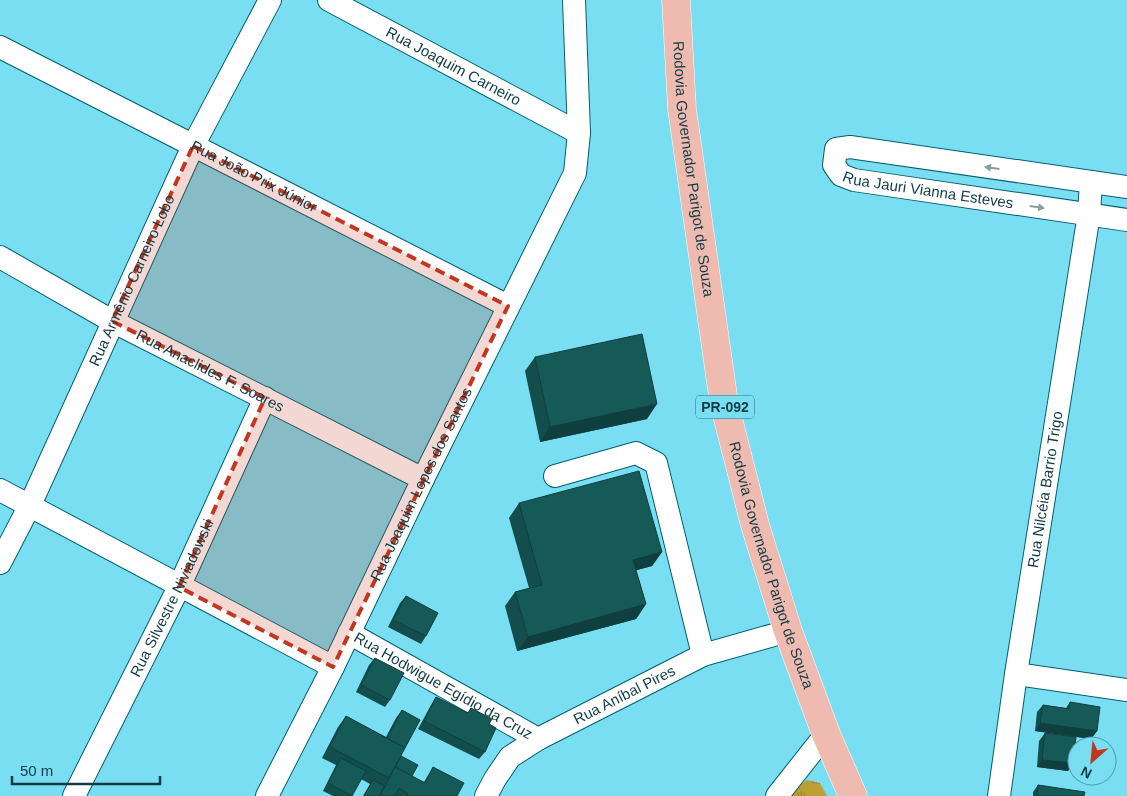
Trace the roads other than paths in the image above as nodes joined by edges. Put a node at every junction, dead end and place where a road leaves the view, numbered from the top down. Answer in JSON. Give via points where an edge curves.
{"nodes":[{"id":1,"x":270,"y":0,"type":"edge"},
{"id":2,"x":329,"y":0,"type":"edge"},
{"id":3,"x":574,"y":0,"type":"edge"},
{"id":4,"x":676,"y":0,"type":"edge"},
{"id":5,"x":0,"y":47,"type":"edge"},
{"id":6,"x":579,"y":133,"type":"junction"},
{"id":7,"x":193,"y":146,"type":"junction"},
{"id":8,"x":1091,"y":182,"type":"junction"},
{"id":9,"x":1127,"y":187,"type":"edge"},
{"id":10,"x":1088,"y":214,"type":"junction"},
{"id":11,"x":1127,"y":220,"type":"edge"},
{"id":12,"x":0,"y":257,"type":"edge"},
{"id":13,"x":508,"y":306,"type":"junction"},
{"id":14,"x":112,"y":321,"type":"junction"},
{"id":15,"x":265,"y":398,"type":"junction"},
{"id":16,"x":555,"y":476,"type":"dead end"},
{"id":17,"x":423,"y":479,"type":"junction"},
{"id":18,"x":0,"y":490,"type":"edge"},
{"id":19,"x":30,"y":504,"type":"junction"},
{"id":20,"x":0,"y":563,"type":"edge"},
{"id":21,"x":179,"y":587,"type":"junction"},
{"id":22,"x":788,"y":631,"type":"junction"},
{"id":23,"x":349,"y":633,"type":"junction"},
{"id":24,"x":704,"y":654,"type":"junction"},
{"id":25,"x":333,"y":667,"type":"junction"},
{"id":26,"x":1016,"y":674,"type":"junction"},
{"id":27,"x":1127,"y":690,"type":"edge"},
{"id":28,"x":826,"y":734,"type":"junction"},
{"id":29,"x":538,"y":739,"type":"junction"},
{"id":30,"x":74,"y":796,"type":"edge"},
{"id":31,"x":267,"y":796,"type":"edge"},
{"id":32,"x":486,"y":796,"type":"edge"},
{"id":33,"x":777,"y":796,"type":"edge"},
{"id":34,"x":853,"y":796,"type":"edge"},
{"id":35,"x":999,"y":796,"type":"edge"}],
"edges":[{"from":1,"to":7,"type":"street","name":"Rua Armênio Carneiro Lobo"},
{"from":2,"to":6,"type":"street","name":"Rua Joaquim Carneiro"},
{"from":3,"to":6,"type":"street"},
{"from":4,"to":22,"type":"main road","name":"Rodovia Governador Parigot de Souza","number":"PR-092","via":[[682,110],[724,404],[755,525]]},
{"from":5,"to":7,"type":"street","name":"Rua João Prix Júnior"},
{"from":6,"to":13,"type":"street","name":"Rua Joaquim Lopes dos Santos","via":[[575,173]]},
{"from":7,"to":13,"type":"street","name":"Rua João Prix Júnior"},
{"from":7,"to":14,"type":"street","name":"Rua Armênio Carneiro Lobo"},
{"from":8,"to":9,"type":"street","name":"Rua Jauri Vianna Esteves"},
{"from":8,"to":10,"type":"street","name":"Rua Nilcéia Barrio Trigo"},
{"from":8,"to":10,"type":"street","name":"Rua Jauri Vianna Esteves","one_way":true,"via":[[850,148],[836,149],[834,165],[841,175],[854,180]]},
{"from":10,"to":11,"type":"street","name":"Rua Jauri Vianna Esteves"},
{"from":10,"to":26,"type":"street","name":"Rua Nilcéia Barrio Trigo"},
{"from":12,"to":14,"type":"street","name":"Rua Anaclides F. Soares"},
{"from":13,"to":17,"type":"street","name":"Rua Joaquim Lopes dos Santos"},
{"from":14,"to":15,"type":"street","name":"Rua Anaclides F. Soares"},
{"from":14,"to":19,"type":"street","name":"Rua Armênio Carneiro Lobo"},
{"from":15,"to":17,"type":"street","name":"Rua Anaclides F. Soares"},
{"from":15,"to":21,"type":"street","name":"Rua Silvestre Niviadowski"},
{"from":16,"to":24,"type":"street","via":[[636,453],[656,463]]},
{"from":17,"to":23,"type":"street","name":"Rua Joaquim Lopes dos Santos"},
{"from":18,"to":19,"type":"street"},
{"from":19,"to":20,"type":"street","name":"Rua Armênio Carneiro Lobo"},
{"from":19,"to":21,"type":"street"},
{"from":21,"to":25,"type":"street"},
{"from":21,"to":30,"type":"street","name":"Rua Silvestre Niviadowski"},
{"from":22,"to":24,"type":"street","name":"Rua Aníbal Pires"},
{"from":22,"to":28,"type":"main road","name":"Rodovia Governador Parigot de Souza","number":"PR-092"},
{"from":23,"to":25,"type":"street","name":"Rua Joaquim Lopes dos Santos"},
{"from":23,"to":29,"type":"street","name":"Rua Hodwigue Egídio da Cruz"},
{"from":24,"to":29,"type":"street","name":"Rua Aníbal Pires"},
{"from":25,"to":31,"type":"street","name":"Rua Joaquim Lopes dos Santos"},
{"from":26,"to":27,"type":"street"},
{"from":26,"to":35,"type":"street","name":"Rua Nilcéia Barrio Trigo"},
{"from":28,"to":33,"type":"street"},
{"from":28,"to":34,"type":"main road","name":"Rodovia Governador Parigot de Souza","number":"PR-092"},
{"from":29,"to":32,"type":"street","name":"Rua Aníbal Pires","via":[[510,757]]}]}
